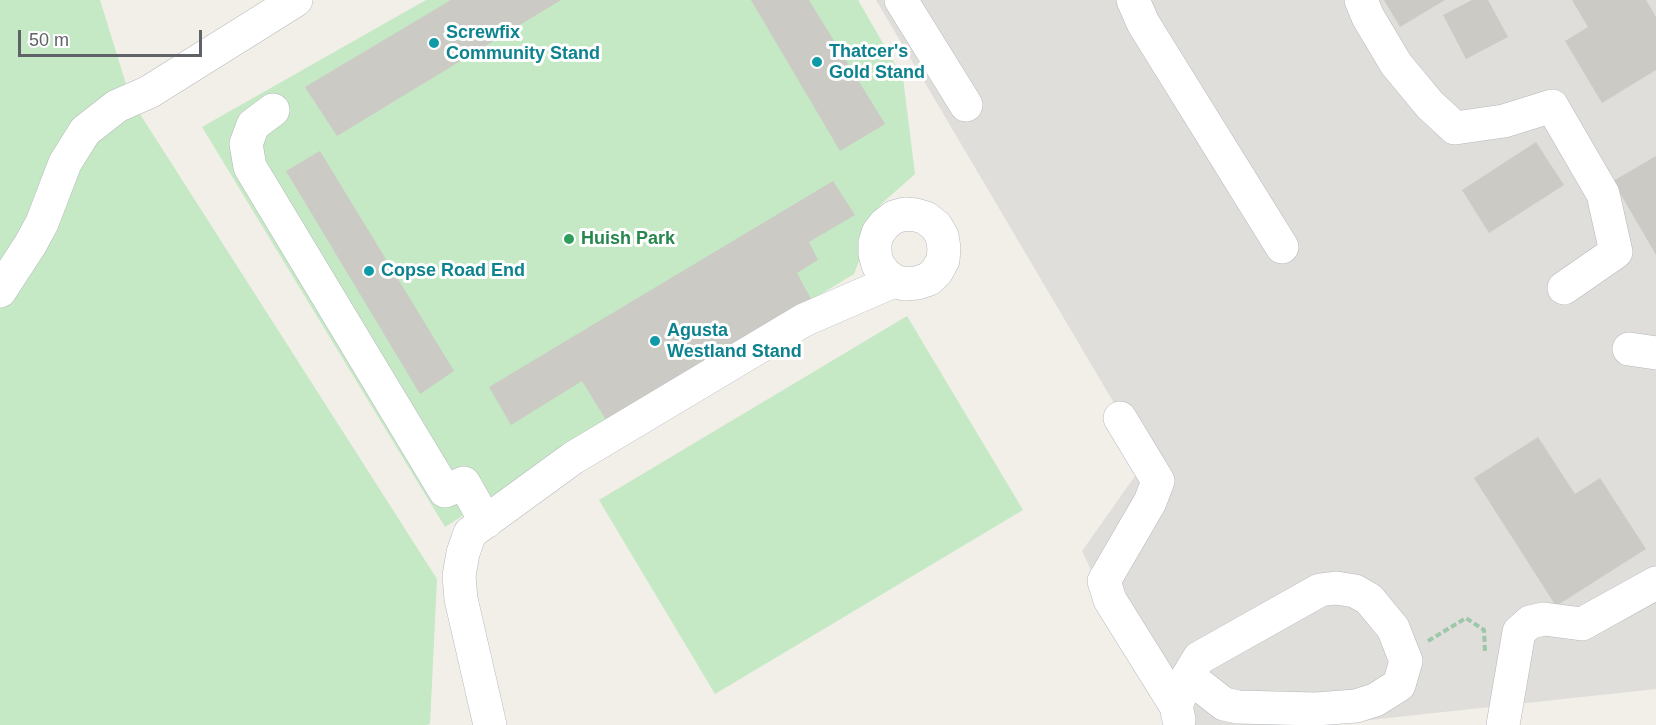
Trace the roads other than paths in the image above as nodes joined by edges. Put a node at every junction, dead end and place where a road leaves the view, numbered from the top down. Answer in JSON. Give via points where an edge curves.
{"nodes":[{"id":1,"x":296,"y":0,"type":"edge"},
{"id":2,"x":901,"y":0,"type":"edge"},
{"id":3,"x":1361,"y":0,"type":"edge"},
{"id":4,"x":1135,"y":3,"type":"edge"},
{"id":5,"x":966,"y":105,"type":"dead end"},
{"id":6,"x":273,"y":110,"type":"dead end"},
{"id":7,"x":1282,"y":247,"type":"dead end"},
{"id":8,"x":894,"y":281,"type":"dead end"},
{"id":9,"x":1564,"y":288,"type":"dead end"},
{"id":10,"x":0,"y":291,"type":"edge"},
{"id":11,"x":1120,"y":418,"type":"dead end"},
{"id":12,"x":486,"y":522,"type":"junction"},
{"id":13,"x":1656,"y":583,"type":"edge"},
{"id":14,"x":1188,"y":676,"type":"junction"},
{"id":15,"x":1178,"y":715,"type":"edge"},
{"id":16,"x":490,"y":725,"type":"edge"},
{"id":17,"x":1503,"y":725,"type":"edge"}],
"edges":[{"from":1,"to":10,"type":"street","via":[[149,92],[117,106],[85,131],[65,163],[42,223]]},
{"from":2,"to":5,"type":"street"},
{"from":3,"to":9,"type":"street","via":[[1396,64],[1455,128],[1504,121],[1552,106],[1603,194],[1616,252]]},
{"from":4,"to":7,"type":"street","via":[[1143,23]]},
{"from":6,"to":12,"type":"street","via":[[253,125],[246,144],[250,167],[445,491],[464,483]]},
{"from":8,"to":12,"type":"street","via":[[804,320],[573,458]]},
{"from":11,"to":15,"type":"street","via":[[1158,481],[1150,502],[1104,580],[1110,600]]},
{"from":12,"to":16,"type":"street","via":[[470,534],[459,576]]},
{"from":13,"to":17,"type":"street","via":[[1582,624],[1544,619],[1524,627],[1519,632]]},
{"from":14,"to":14,"type":"street","via":[[1199,658],[1320,590],[1336,588],[1369,598],[1393,628],[1406,661],[1399,685],[1375,700],[1356,706],[1316,709],[1224,704]]},
{"from":14,"to":15,"type":"street"}]}
